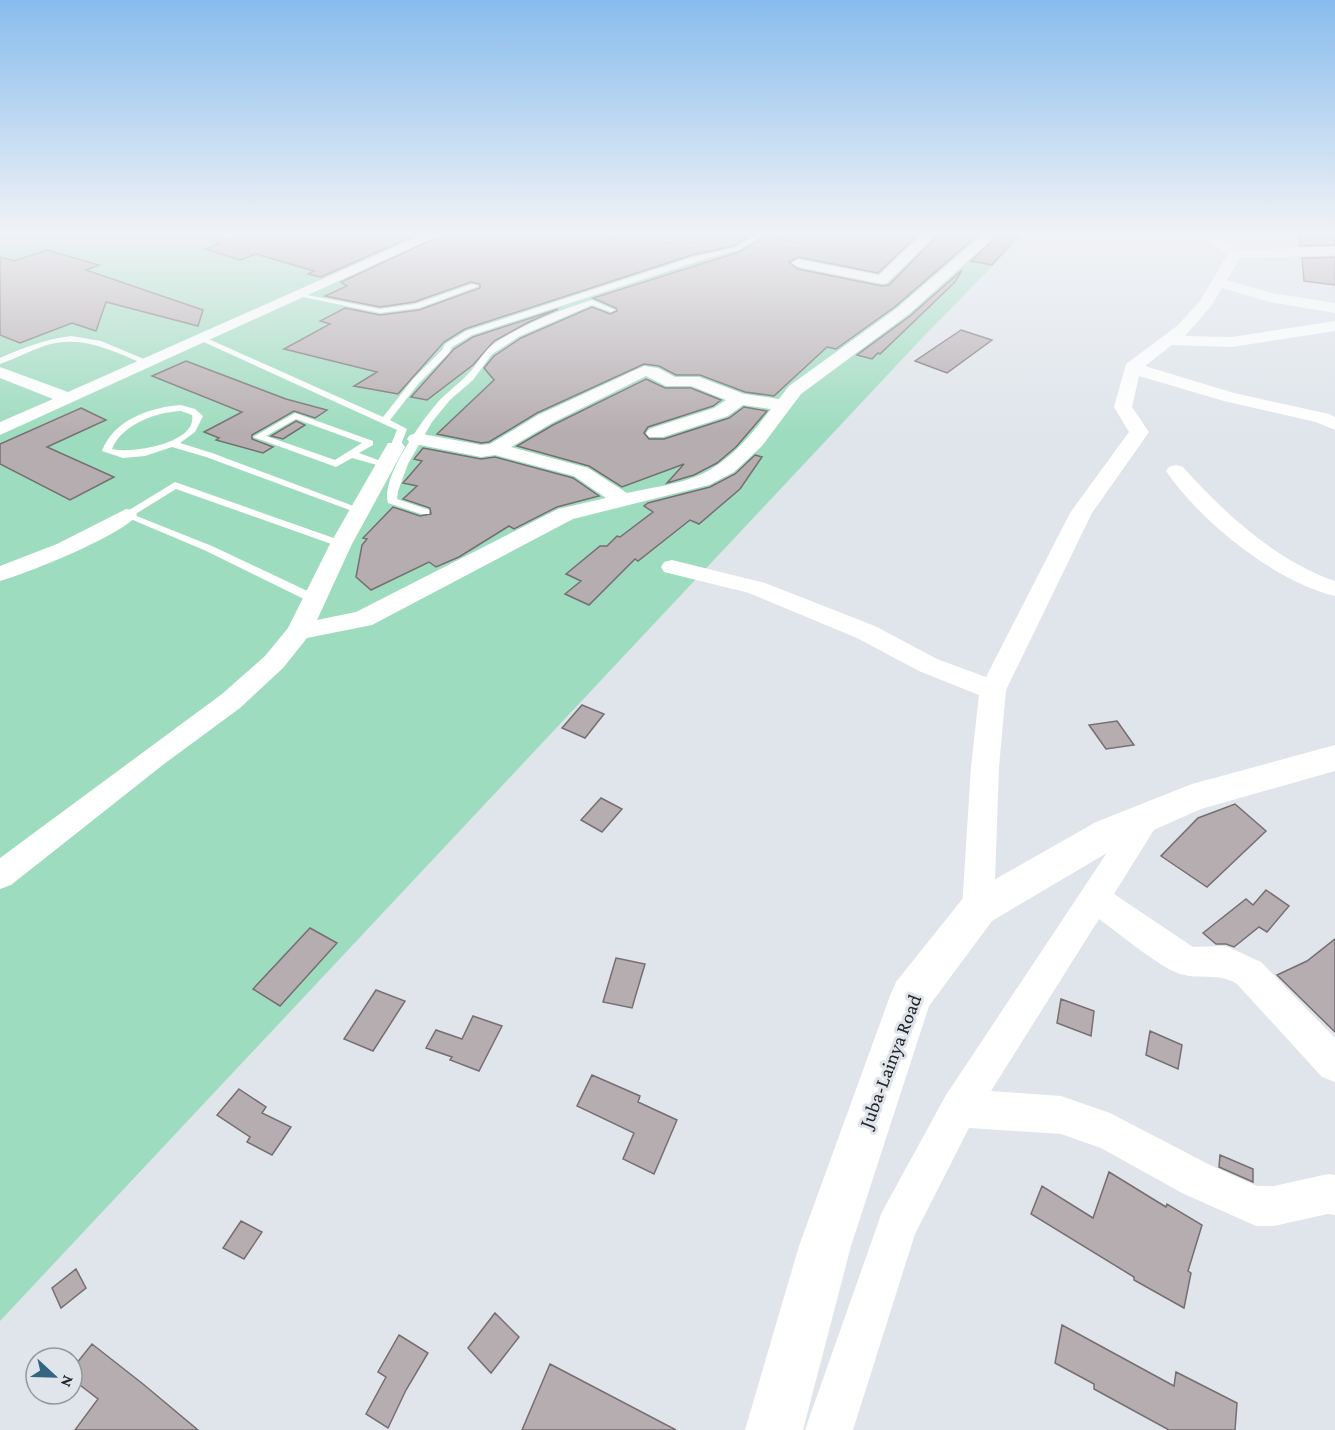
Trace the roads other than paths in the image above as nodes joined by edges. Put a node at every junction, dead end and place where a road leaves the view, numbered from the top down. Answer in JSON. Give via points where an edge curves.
{"nodes":[{"id":1,"x":287,"y":300,"type":"edge"},
{"id":2,"x":322,"y":300,"type":"edge"},
{"id":3,"x":434,"y":300,"type":"edge"},
{"id":4,"x":571,"y":300,"type":"edge"},
{"id":5,"x":916,"y":300,"type":"edge"},
{"id":6,"x":1208,"y":300,"type":"edge"},
{"id":7,"x":1286,"y":300,"type":"edge"},
{"id":8,"x":1335,"y":308,"type":"edge"},
{"id":9,"x":611,"y":310,"type":"dead end"},
{"id":10,"x":1335,"y":326,"type":"edge"},
{"id":11,"x":201,"y":339,"type":"junction"},
{"id":12,"x":1169,"y":340,"type":"junction"},
{"id":13,"x":0,"y":361,"type":"edge"},
{"id":14,"x":147,"y":362,"type":"junction"},
{"id":15,"x":1132,"y":368,"type":"junction"},
{"id":16,"x":0,"y":372,"type":"edge"},
{"id":17,"x":67,"y":398,"type":"junction"},
{"id":18,"x":740,"y":399,"type":"junction"},
{"id":19,"x":782,"y":405,"type":"junction"},
{"id":20,"x":385,"y":421,"type":"junction"},
{"id":21,"x":1335,"y":424,"type":"edge"},
{"id":22,"x":0,"y":429,"type":"edge"},
{"id":23,"x":656,"y":433,"type":"dead end"},
{"id":24,"x":172,"y":444,"type":"junction"},
{"id":25,"x":495,"y":448,"type":"junction"},
{"id":26,"x":399,"y":450,"type":"junction"},
{"id":27,"x":351,"y":454,"type":"junction"},
{"id":28,"x":1176,"y":471,"type":"dead end"},
{"id":29,"x":623,"y":500,"type":"junction"},
{"id":30,"x":359,"y":510,"type":"junction"},
{"id":31,"x":425,"y":512,"type":"dead end"},
{"id":32,"x":126,"y":515,"type":"junction"},
{"id":33,"x":341,"y":544,"type":"junction"},
{"id":34,"x":672,"y":567,"type":"dead end"},
{"id":35,"x":0,"y":574,"type":"edge"},
{"id":36,"x":1335,"y":589,"type":"edge"},
{"id":37,"x":314,"y":599,"type":"junction"},
{"id":38,"x":298,"y":632,"type":"junction"},
{"id":39,"x":993,"y":690,"type":"junction"},
{"id":40,"x":1335,"y":758,"type":"edge"},
{"id":41,"x":1147,"y":817,"type":"junction"},
{"id":42,"x":0,"y":876,"type":"edge"},
{"id":43,"x":1094,"y":898,"type":"junction"},
{"id":44,"x":978,"y":909,"type":"junction"},
{"id":45,"x":1333,"y":1059,"type":"edge"},
{"id":46,"x":959,"y":1108,"type":"junction"},
{"id":47,"x":1335,"y":1195,"type":"edge"},
{"id":48,"x":774,"y":1430,"type":"edge"},
{"id":49,"x":829,"y":1430,"type":"edge"}],
"edges":[{"from":1,"to":11,"type":"street"},
{"from":2,"to":3,"type":"lane","via":[[381,311]]},
{"from":4,"to":20,"type":"lane","via":[[469,333],[448,346]]},
{"from":5,"to":19,"type":"street","via":[[822,368]]},
{"from":6,"to":12,"type":"street"},
{"from":7,"to":8,"type":"street"},
{"from":9,"to":26,"type":"lane","via":[[592,302],[497,345]]},
{"from":10,"to":12,"type":"street","via":[[1232,342]]},
{"from":11,"to":14,"type":"street"},
{"from":11,"to":20,"type":"lane"},
{"from":12,"to":15,"type":"street"},
{"from":13,"to":14,"type":"lane","via":[[57,340],[82,339]]},
{"from":14,"to":17,"type":"street"},
{"from":15,"to":21,"type":"street"},
{"from":15,"to":39,"type":"street","via":[[1123,407],[1139,432],[1081,513]]},
{"from":16,"to":17,"type":"street"},
{"from":17,"to":22,"type":"street"},
{"from":18,"to":19,"type":"street"},
{"from":18,"to":23,"type":"street","via":[[721,412]]},
{"from":18,"to":25,"type":"street","via":[[693,381],[672,382],[652,372],[641,372]]},
{"from":19,"to":29,"type":"street","via":[[755,442],[727,468],[702,481]]},
{"from":20,"to":26,"type":"lane","via":[[402,429]]},
{"from":24,"to":24,"type":"lane","via":[[145,453],[123,455],[107,451],[108,443],[140,418],[177,408],[191,410],[198,416],[196,425]]},
{"from":24,"to":30,"type":"lane"},
{"from":25,"to":26,"type":"street"},
{"from":25,"to":29,"type":"street","via":[[581,472]]},
{"from":26,"to":27,"type":"lane"},
{"from":26,"to":30,"type":"street"},
{"from":26,"to":31,"type":"lane","via":[[392,501]]},
{"from":27,"to":27,"type":"lane","via":[[336,464],[258,437],[295,416],[370,443]]},
{"from":28,"to":36,"type":"street","via":[[1213,512],[1256,544],[1320,584]]},
{"from":29,"to":38,"type":"street","via":[[566,514],[363,618]]},
{"from":30,"to":33,"type":"street"},
{"from":32,"to":33,"type":"lane","via":[[175,485]]},
{"from":32,"to":35,"type":"street","via":[[47,558]]},
{"from":32,"to":37,"type":"lane","via":[[208,548]]},
{"from":33,"to":37,"type":"street"},
{"from":34,"to":39,"type":"street","via":[[767,592]]},
{"from":37,"to":38,"type":"street"},
{"from":38,"to":42,"type":"street","via":[[274,662],[231,701]]},
{"from":39,"to":44,"type":"street"},
{"from":40,"to":41,"type":"main road","name":"Juba-Lainya Road","via":[[1192,798]]},
{"from":41,"to":43,"type":"street"},
{"from":41,"to":44,"type":"main road","name":"Juba-Lainya Road","via":[[1109,833]]},
{"from":43,"to":45,"type":"street","via":[[1185,960],[1198,964],[1219,960],[1249,973]]},
{"from":43,"to":46,"type":"street"},
{"from":44,"to":48,"type":"main road","name":"Juba-Lainya Road","via":[[911,996],[825,1246]]},
{"from":46,"to":47,"type":"street","via":[[1061,1115],[1110,1132],[1196,1179],[1256,1206]]},
{"from":46,"to":49,"type":"street","via":[[897,1227]]}]}
